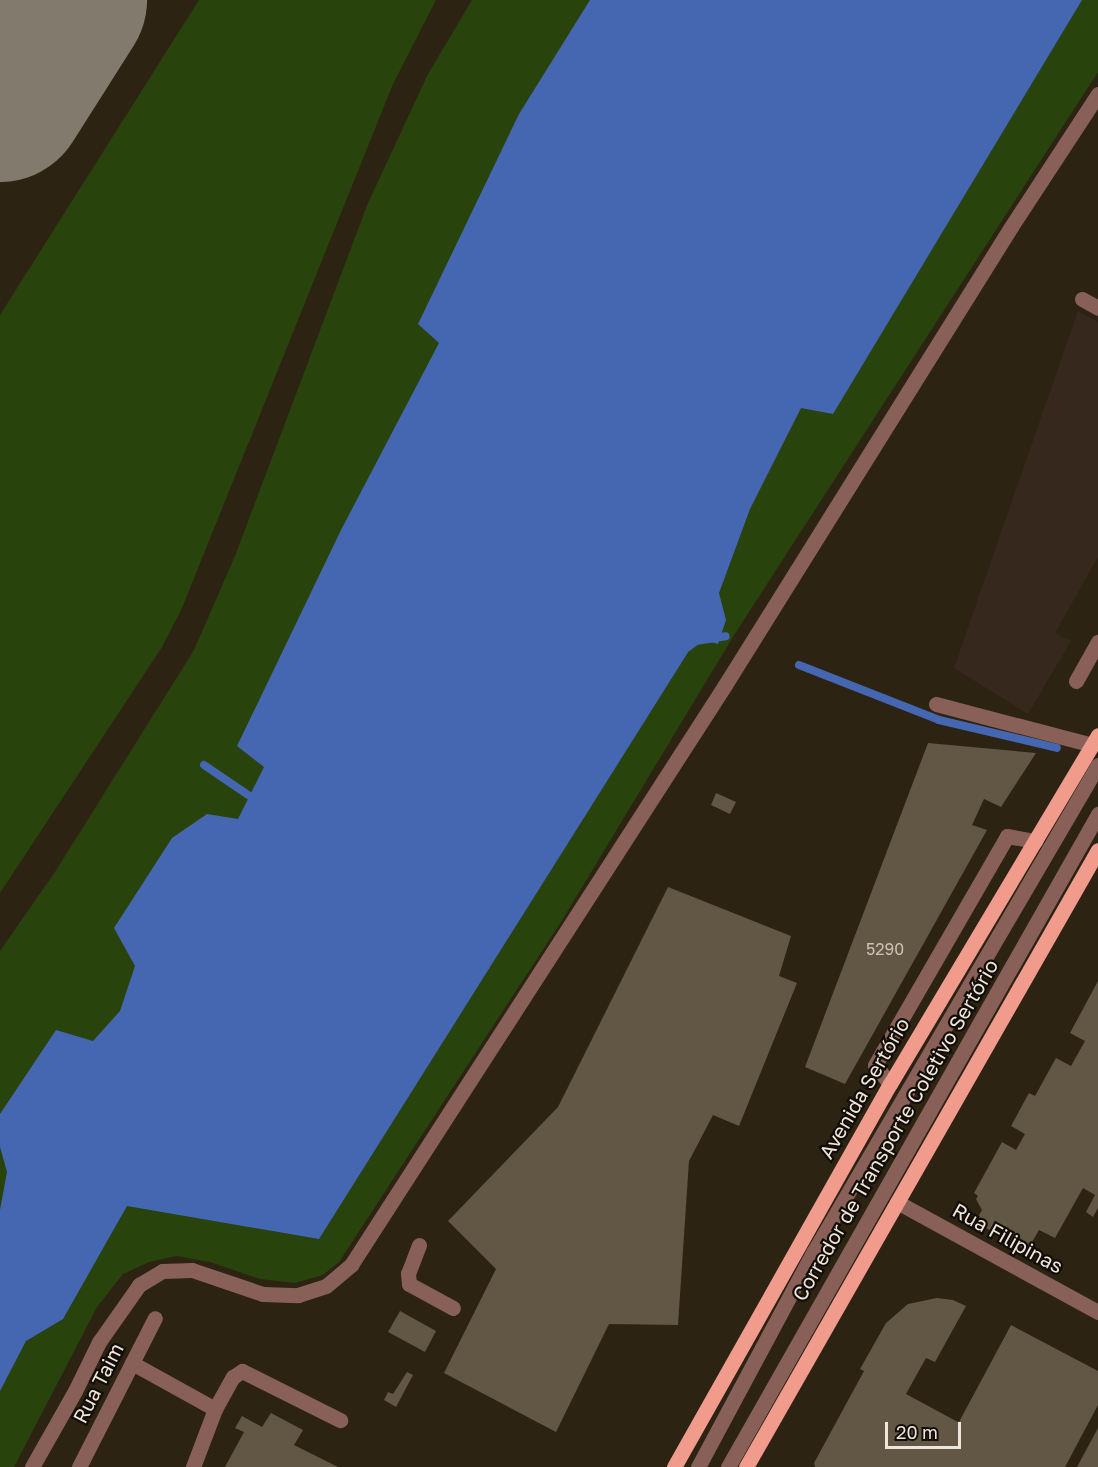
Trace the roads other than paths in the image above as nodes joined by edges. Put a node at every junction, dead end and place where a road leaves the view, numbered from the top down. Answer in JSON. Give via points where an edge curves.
{"nodes":[{"id":1,"x":1098,"y":94,"type":"edge"},
{"id":2,"x":1082,"y":299,"type":"dead end"},
{"id":3,"x":1098,"y":308,"type":"edge"},
{"id":4,"x":1098,"y":642,"type":"edge"},
{"id":5,"x":1076,"y":681,"type":"dead end"},
{"id":6,"x":936,"y":704,"type":"dead end"},
{"id":7,"x":1095,"y":740,"type":"edge"},
{"id":8,"x":1098,"y":765,"type":"edge"},
{"id":9,"x":1098,"y":814,"type":"edge"},
{"id":10,"x":1036,"y":841,"type":"junction"},
{"id":11,"x":1098,"y":850,"type":"edge"},
{"id":12,"x":890,"y":1084,"type":"junction"},
{"id":13,"x":897,"y":1202,"type":"junction"},
{"id":14,"x":419,"y":1245,"type":"dead end"},
{"id":15,"x":453,"y":1308,"type":"dead end"},
{"id":16,"x":1098,"y":1312,"type":"edge"},
{"id":17,"x":155,"y":1318,"type":"dead end"},
{"id":18,"x":132,"y":1363,"type":"junction"},
{"id":19,"x":215,"y":1409,"type":"junction"},
{"id":20,"x":340,"y":1420,"type":"dead end"},
{"id":21,"x":32,"y":1467,"type":"edge"},
{"id":22,"x":79,"y":1467,"type":"edge"},
{"id":23,"x":194,"y":1467,"type":"edge"},
{"id":24,"x":674,"y":1467,"type":"edge"},
{"id":25,"x":698,"y":1467,"type":"edge"},
{"id":26,"x":728,"y":1467,"type":"edge"},
{"id":27,"x":746,"y":1467,"type":"edge"}],
"edges":[{"from":1,"to":21,"type":"street","via":[[351,1265],[326,1286],[298,1295],[263,1294],[192,1270],[162,1271],[139,1285],[99,1342]]},
{"from":2,"to":3,"type":"street"},
{"from":4,"to":5,"type":"street"},
{"from":6,"to":7,"type":"street"},
{"from":7,"to":10,"type":"main road","name":"Avenida Sertório"},
{"from":8,"to":25,"type":"street","name":"Corredor de Transporte Coletivo Sertório","via":[[814,1251]]},
{"from":9,"to":26,"type":"street","name":"Corredor de Transporte Coletivo Sertório"},
{"from":10,"to":12,"type":"main road","name":"Avenida Sertório"},
{"from":10,"to":12,"type":"street","via":[[1007,836],[875,1065]]},
{"from":11,"to":13,"type":"main road"},
{"from":12,"to":24,"type":"main road","name":"Avenida Sertório"},
{"from":13,"to":16,"type":"street","name":"Rua Filipinas"},
{"from":13,"to":27,"type":"main road"},
{"from":14,"to":15,"type":"street","via":[[408,1273],[410,1284]]},
{"from":17,"to":18,"type":"street","name":"Rua Taim"},
{"from":18,"to":19,"type":"street"},
{"from":18,"to":22,"type":"street","name":"Rua Taim"},
{"from":19,"to":20,"type":"street","via":[[233,1377],[242,1371]]},
{"from":19,"to":23,"type":"street"}]}
